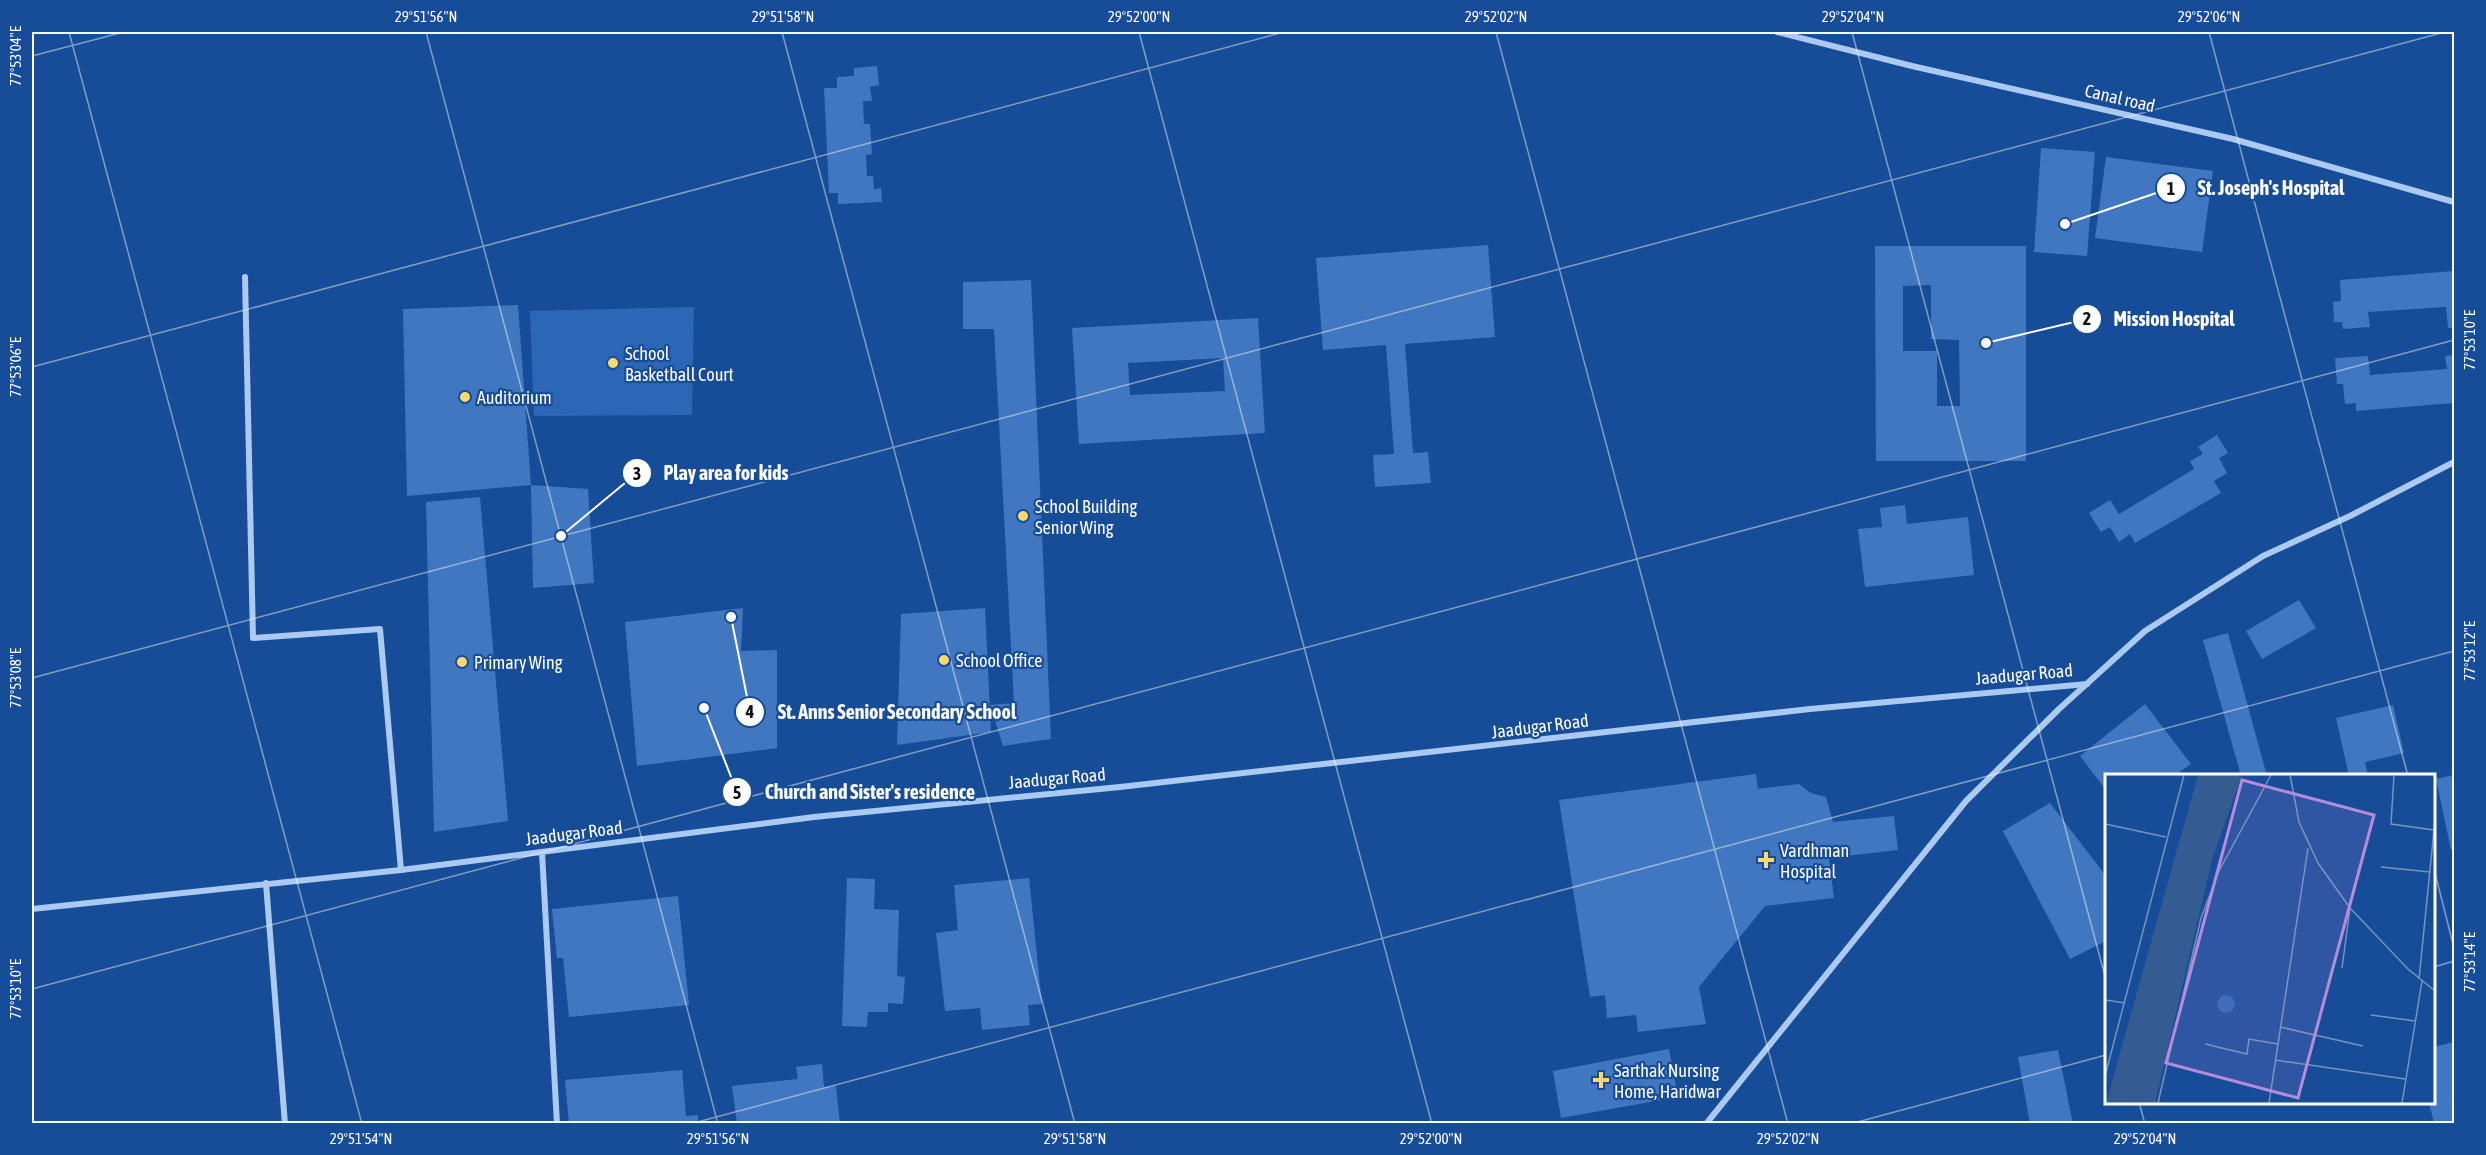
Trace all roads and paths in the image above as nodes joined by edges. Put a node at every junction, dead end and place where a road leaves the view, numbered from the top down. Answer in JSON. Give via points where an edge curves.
{"nodes":[{"id":1,"x":1777,"y":32,"type":"edge"},
{"id":2,"x":2454,"y":202,"type":"edge"},
{"id":3,"x":245,"y":278,"type":"dead end"},
{"id":4,"x":2454,"y":462,"type":"edge"},
{"id":5,"x":2087,"y":684,"type":"junction"},
{"id":6,"x":542,"y":852,"type":"junction"},
{"id":7,"x":401,"y":870,"type":"junction"},
{"id":8,"x":266,"y":883,"type":"junction"},
{"id":9,"x":32,"y":909,"type":"edge"},
{"id":10,"x":285,"y":1124,"type":"edge"},
{"id":11,"x":556,"y":1124,"type":"edge"},
{"id":12,"x":1706,"y":1124,"type":"edge"}],
"edges":[{"from":1,"to":2,"type":"street","name":"Canal road","via":[[2233,139]]},
{"from":3,"to":7,"type":"street","via":[[254,638],[380,629]]},
{"from":4,"to":5,"type":"street","via":[[2263,556],[2145,631]]},
{"from":5,"to":6,"type":"street","name":"Jaadugar Road","via":[[1810,709],[1120,787],[814,817]]},
{"from":5,"to":12,"type":"street","via":[[1966,801]]},
{"from":6,"to":7,"type":"street","name":"Jaadugar Road"},
{"from":6,"to":11,"type":"street"},
{"from":7,"to":8,"type":"street","name":"Jaadugar Road"},
{"from":8,"to":9,"type":"street","name":"Jaadugar Road"},
{"from":8,"to":10,"type":"street"}]}
